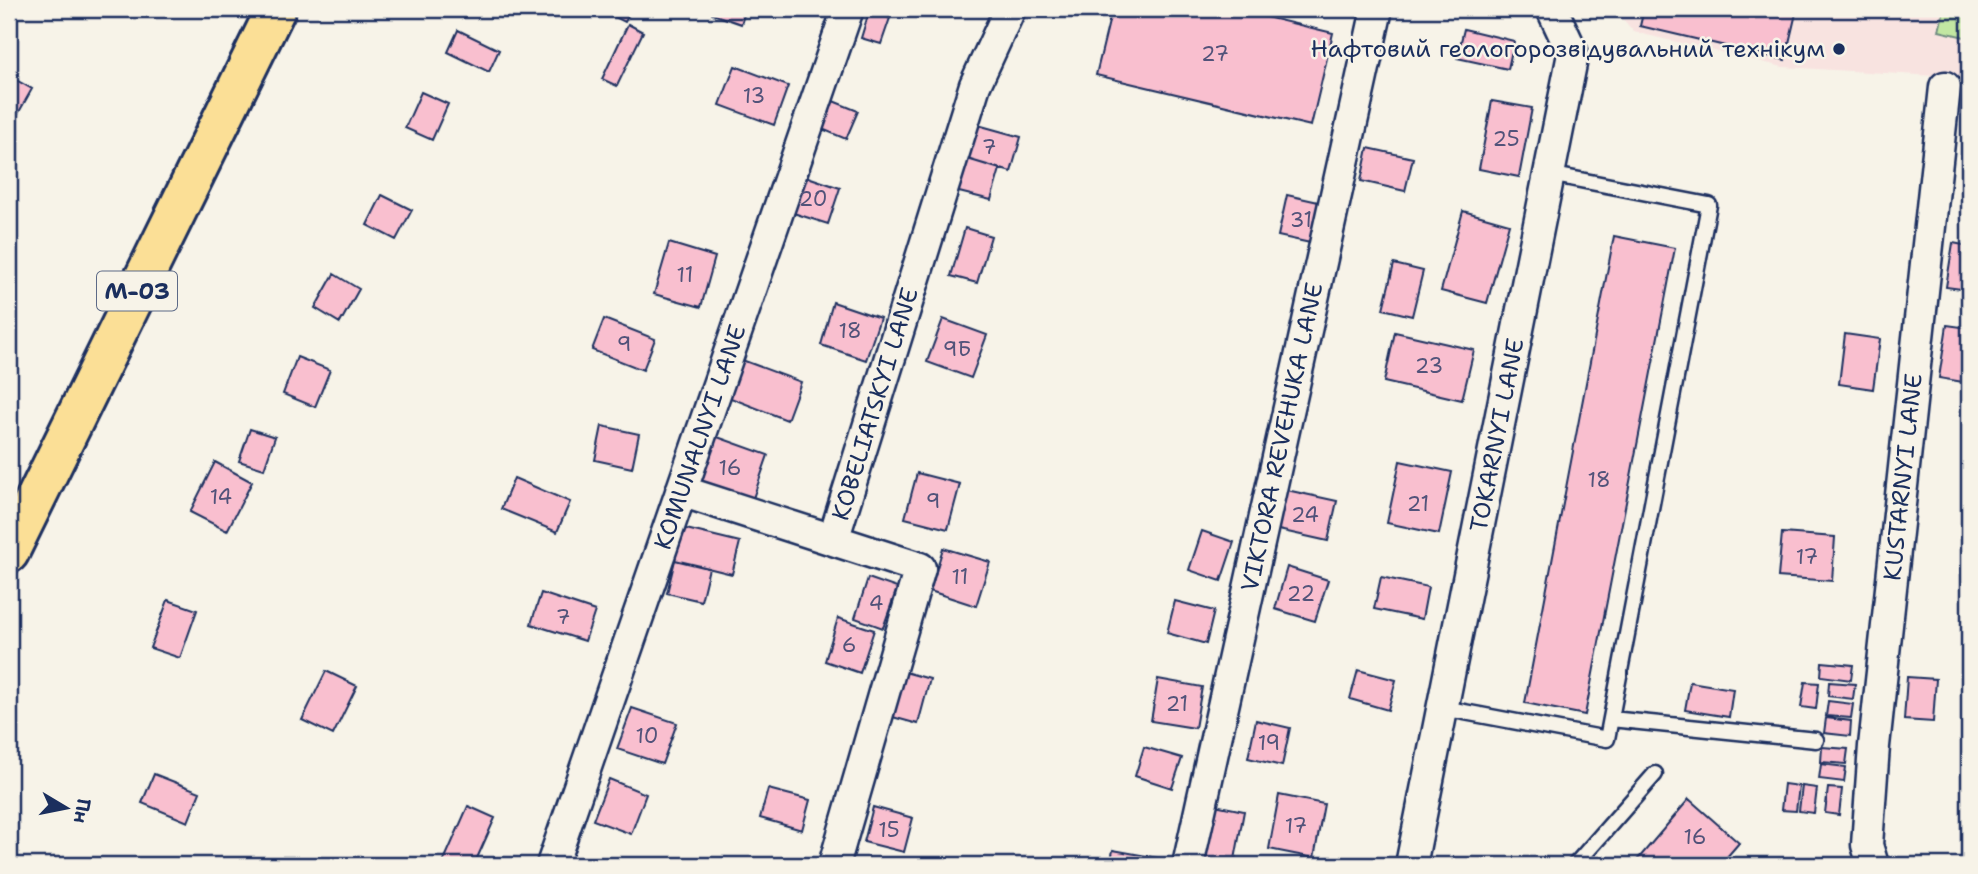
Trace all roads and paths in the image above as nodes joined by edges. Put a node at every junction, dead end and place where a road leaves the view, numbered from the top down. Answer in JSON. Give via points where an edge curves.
{"nodes":[{"id":1,"x":848,"y":9,"type":"edge"},
{"id":2,"x":1010,"y":9,"type":"edge"},
{"id":3,"x":1377,"y":9,"type":"edge"},
{"id":4,"x":1552,"y":9,"type":"edge"},
{"id":5,"x":267,"y":16,"type":"edge"},
{"id":6,"x":1945,"y":87,"type":"dead end"},
{"id":7,"x":1549,"y":174,"type":"junction"},
{"id":8,"x":681,"y":491,"type":"junction"},
{"id":9,"x":833,"y":540,"type":"junction"},
{"id":10,"x":9,"y":553,"type":"edge"},
{"id":11,"x":1443,"y":708,"type":"junction"},
{"id":12,"x":1611,"y":719,"type":"junction"},
{"id":13,"x":1816,"y":740,"type":"dead end"},
{"id":14,"x":1655,"y":774,"type":"dead end"},
{"id":15,"x":552,"y":865,"type":"edge"},
{"id":16,"x":834,"y":865,"type":"edge"},
{"id":17,"x":1188,"y":865,"type":"edge"},
{"id":18,"x":1411,"y":865,"type":"edge"},
{"id":19,"x":1575,"y":865,"type":"edge"},
{"id":20,"x":1873,"y":865,"type":"edge"}],
"edges":[{"from":1,"to":8,"type":"street","name":"KOMUNALNYI LANE"},
{"from":2,"to":9,"type":"street","name":"KOBELIATSKYI LANE","via":[[975,85]]},
{"from":3,"to":17,"type":"street","name":"VIKTORA REVEHUKA LANE"},
{"from":4,"to":7,"type":"street","name":"TOKARNYI LANE","via":[[1573,54]]},
{"from":5,"to":10,"type":"highway","number":"М-03"},
{"from":6,"to":20,"type":"street","name":"KUSTARNYI LANE","via":[[1874,746],[1867,845]]},
{"from":7,"to":11,"type":"street","name":"TOKARNYI LANE"},
{"from":7,"to":12,"type":"lane","via":[[1709,205]]},
{"from":8,"to":9,"type":"street"},
{"from":8,"to":15,"type":"street","name":"KOMUNALNYI LANE"},
{"from":9,"to":16,"type":"street","name":"KOBELIATSKYI LANE","via":[[920,568]]},
{"from":11,"to":12,"type":"lane","via":[[1607,739]]},
{"from":11,"to":18,"type":"street","name":"TOKARNYI LANE"},
{"from":12,"to":13,"type":"lane"},
{"from":14,"to":19,"type":"lane"}]}
